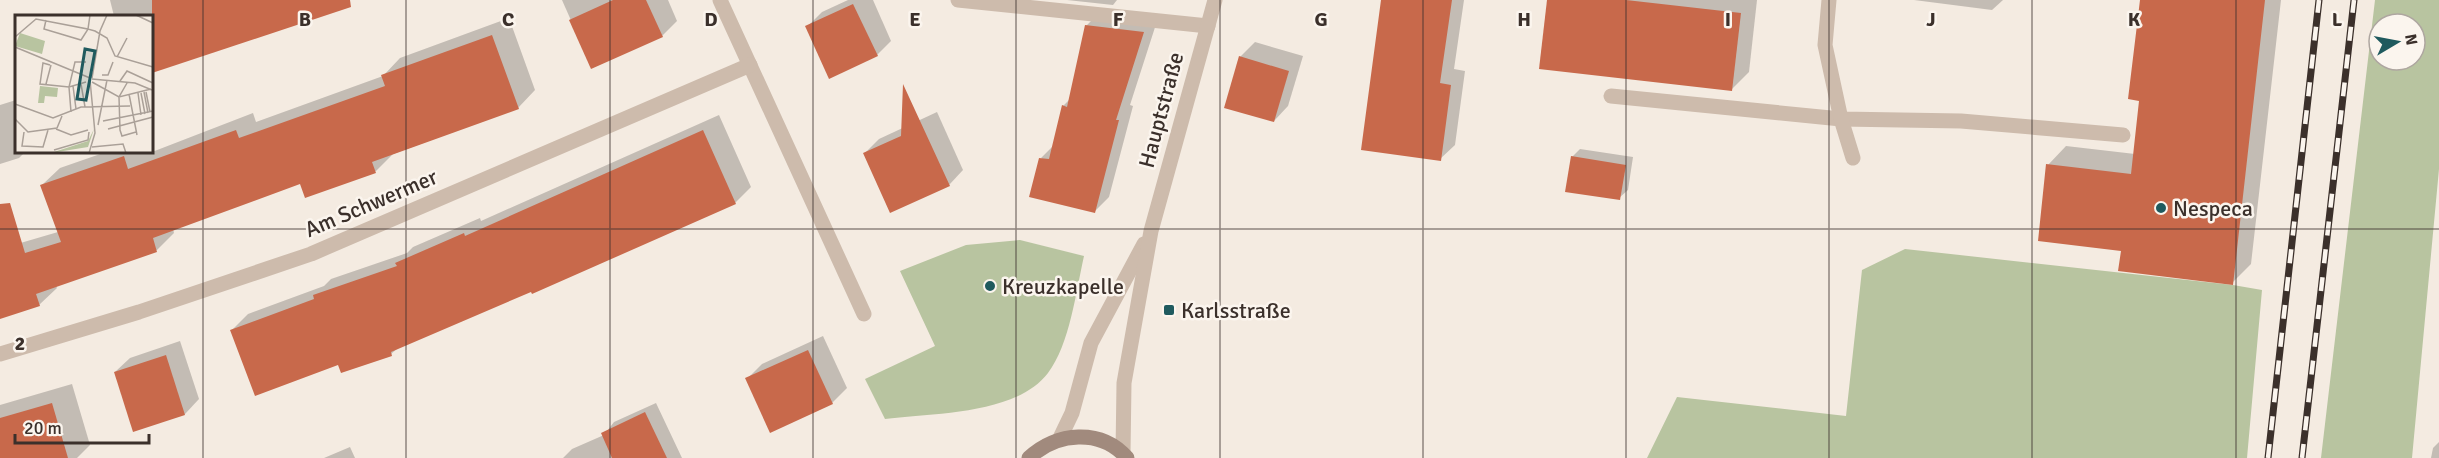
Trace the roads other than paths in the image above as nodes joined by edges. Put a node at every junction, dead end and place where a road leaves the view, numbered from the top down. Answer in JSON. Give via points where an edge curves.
{"nodes":[{"id":1,"x":720,"y":0,"type":"edge"},
{"id":2,"x":958,"y":0,"type":"edge"},
{"id":3,"x":1215,"y":0,"type":"edge"},
{"id":4,"x":1829,"y":0,"type":"edge"},
{"id":5,"x":1208,"y":26,"type":"junction"},
{"id":6,"x":750,"y":65,"type":"junction"},
{"id":7,"x":1611,"y":96,"type":"dead end"},
{"id":8,"x":1841,"y":119,"type":"junction"},
{"id":9,"x":2123,"y":135,"type":"dead end"},
{"id":10,"x":1853,"y":158,"type":"dead end"},
{"id":11,"x":1151,"y":231,"type":"junction"},
{"id":12,"x":864,"y":314,"type":"dead end"},
{"id":13,"x":0,"y":354,"type":"edge"},
{"id":14,"x":1060,"y":438,"type":"junction"},
{"id":15,"x":1125,"y":456,"type":"edge"},
{"id":16,"x":1029,"y":458,"type":"edge"}],
"edges":[{"from":1,"to":6,"type":"street"},
{"from":2,"to":5,"type":"street"},
{"from":3,"to":5,"type":"street","name":"Hauptstraße"},
{"from":4,"to":8,"type":"street","via":[[1825,45]]},
{"from":5,"to":11,"type":"street","name":"Hauptstraße"},
{"from":6,"to":12,"type":"street"},
{"from":6,"to":13,"type":"street","name":"Am Schwermer","via":[[311,254]]},
{"from":7,"to":8,"type":"street"},
{"from":8,"to":9,"type":"street","via":[[1961,121]]},
{"from":8,"to":10,"type":"street"},
{"from":11,"to":14,"type":"street","name":"Hauptstraße","via":[[1091,343],[1072,413]]},
{"from":11,"to":15,"type":"street","name":"Hauptstraße","via":[[1124,383]]},
{"from":14,"to":15,"type":"street","name":"Hauptstraße","via":[[1095,438]]},
{"from":14,"to":16,"type":"street"}]}
